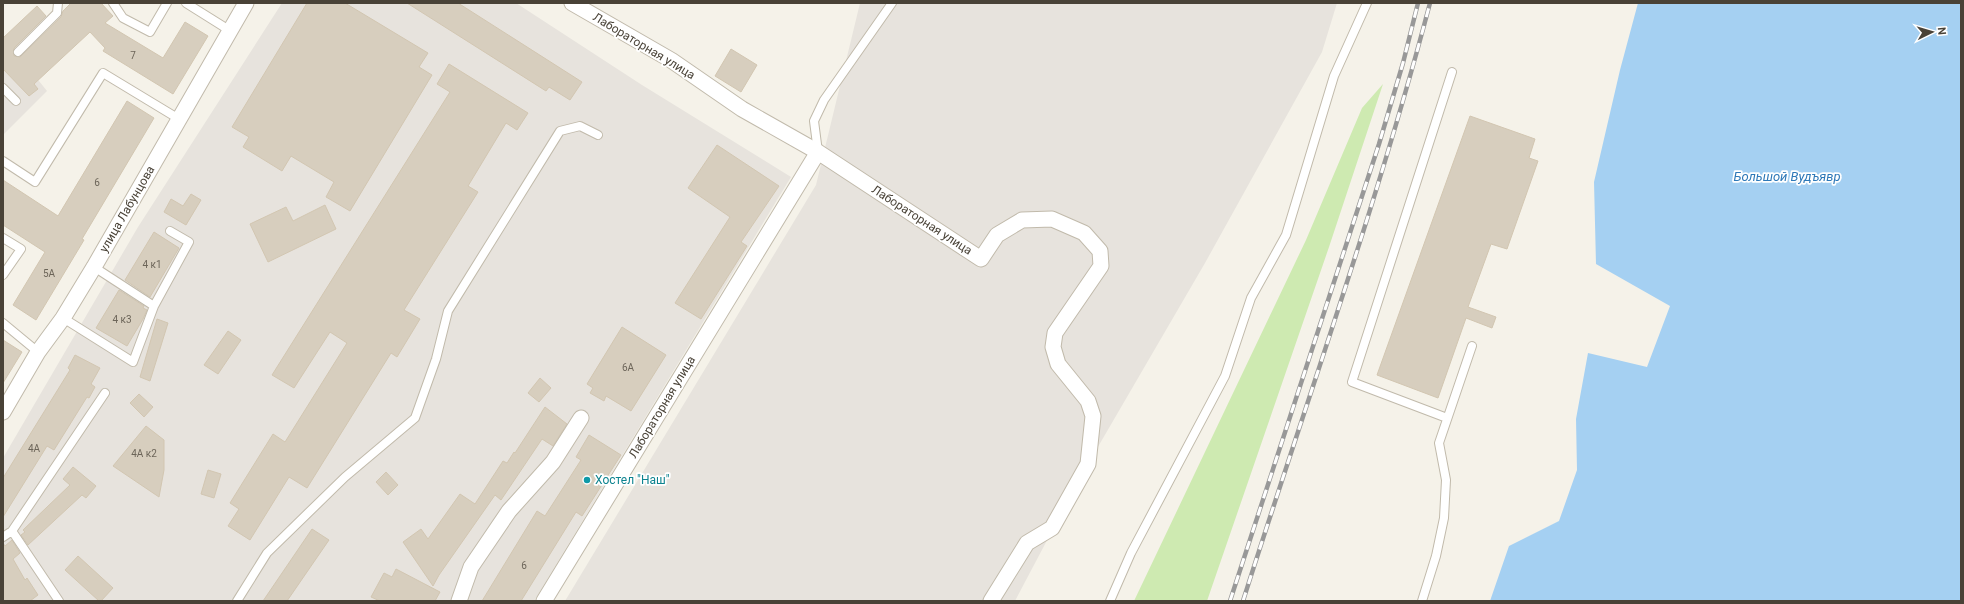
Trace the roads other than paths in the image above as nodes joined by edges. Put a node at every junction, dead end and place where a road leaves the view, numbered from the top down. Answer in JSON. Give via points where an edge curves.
{"nodes":[{"id":1,"x":58,"y":3,"type":"edge"},
{"id":2,"x":114,"y":3,"type":"edge"},
{"id":3,"x":167,"y":3,"type":"edge"},
{"id":4,"x":186,"y":3,"type":"edge"},
{"id":5,"x":246,"y":3,"type":"edge"},
{"id":6,"x":572,"y":3,"type":"edge"},
{"id":7,"x":892,"y":3,"type":"edge"},
{"id":8,"x":1367,"y":3,"type":"edge"},
{"id":9,"x":229,"y":30,"type":"junction"},
{"id":10,"x":18,"y":52,"type":"dead end"},
{"id":11,"x":1452,"y":72,"type":"dead end"},
{"id":12,"x":3,"y":88,"type":"edge"},
{"id":13,"x":16,"y":101,"type":"dead end"},
{"id":14,"x":179,"y":119,"type":"junction"},
{"id":15,"x":598,"y":135,"type":"dead end"},
{"id":16,"x":818,"y":152,"type":"junction"},
{"id":17,"x":3,"y":161,"type":"edge"},
{"id":18,"x":170,"y":231,"type":"dead end"},
{"id":19,"x":3,"y":238,"type":"edge"},
{"id":20,"x":94,"y":267,"type":"junction"},
{"id":21,"x":3,"y":275,"type":"edge"},
{"id":22,"x":154,"y":306,"type":"junction"},
{"id":23,"x":62,"y":318,"type":"junction"},
{"id":24,"x":3,"y":323,"type":"edge"},
{"id":25,"x":1472,"y":346,"type":"dead end"},
{"id":26,"x":38,"y":352,"type":"junction"},
{"id":27,"x":105,"y":392,"type":"dead end"},
{"id":28,"x":3,"y":412,"type":"edge"},
{"id":29,"x":582,"y":418,"type":"dead end"},
{"id":30,"x":1447,"y":418,"type":"junction"},
{"id":31,"x":12,"y":531,"type":"junction"},
{"id":32,"x":3,"y":536,"type":"edge"},
{"id":33,"x":59,"y":601,"type":"edge"},
{"id":34,"x":237,"y":601,"type":"edge"},
{"id":35,"x":459,"y":601,"type":"edge"},
{"id":36,"x":544,"y":601,"type":"edge"},
{"id":37,"x":991,"y":601,"type":"edge"},
{"id":38,"x":1110,"y":601,"type":"edge"},
{"id":39,"x":1422,"y":601,"type":"edge"}],
"edges":[{"from":1,"to":10,"type":"lane","via":[[57,13]]},
{"from":2,"to":3,"type":"lane","via":[[123,18],[150,32]]},
{"from":4,"to":9,"type":"lane"},
{"from":5,"to":9,"type":"street","name":"улица Лабунцова"},
{"from":6,"to":16,"type":"street","name":"Лабораторная улица","via":[[671,60],[742,109]]},
{"from":7,"to":16,"type":"lane","via":[[824,100],[814,121]]},
{"from":8,"to":38,"type":"lane","via":[[1334,76],[1286,235],[1251,298],[1225,376],[1131,553]]},
{"from":9,"to":14,"type":"street","name":"улица Лабунцова"},
{"from":11,"to":30,"type":"lane","via":[[1352,382]]},
{"from":12,"to":13,"type":"lane"},
{"from":14,"to":17,"type":"lane","via":[[103,73],[35,182]]},
{"from":14,"to":20,"type":"street","name":"улица Лабунцова"},
{"from":15,"to":34,"type":"lane","via":[[580,126],[560,130],[448,311],[436,359],[415,418],[345,477],[267,553]]},
{"from":16,"to":36,"type":"street","name":"Лабораторная улица"},
{"from":16,"to":37,"type":"street","name":"Лабораторная улица","via":[[982,259],[997,235],[1022,220],[1052,219],[1084,233],[1100,251],[1101,266],[1055,332],[1053,347],[1058,364],[1088,401],[1093,416],[1088,464],[1052,528],[1027,543]]},
{"from":18,"to":22,"type":"lane","via":[[188,242]]},
{"from":19,"to":21,"type":"lane","via":[[21,249]]},
{"from":20,"to":22,"type":"lane"},
{"from":20,"to":23,"type":"street","name":"улица Лабунцова"},
{"from":22,"to":23,"type":"lane","via":[[133,362]]},
{"from":23,"to":26,"type":"street","name":"улица Лабунцова"},
{"from":24,"to":26,"type":"lane"},
{"from":25,"to":30,"type":"lane"},
{"from":26,"to":28,"type":"street","name":"улица Лабунцова"},
{"from":27,"to":31,"type":"lane"},
{"from":29,"to":35,"type":"street","via":[[553,462],[509,511],[471,567]]},
{"from":30,"to":39,"type":"lane","via":[[1439,443],[1446,480],[1444,518],[1436,556]]},
{"from":31,"to":32,"type":"lane"},
{"from":31,"to":33,"type":"lane"}]}
